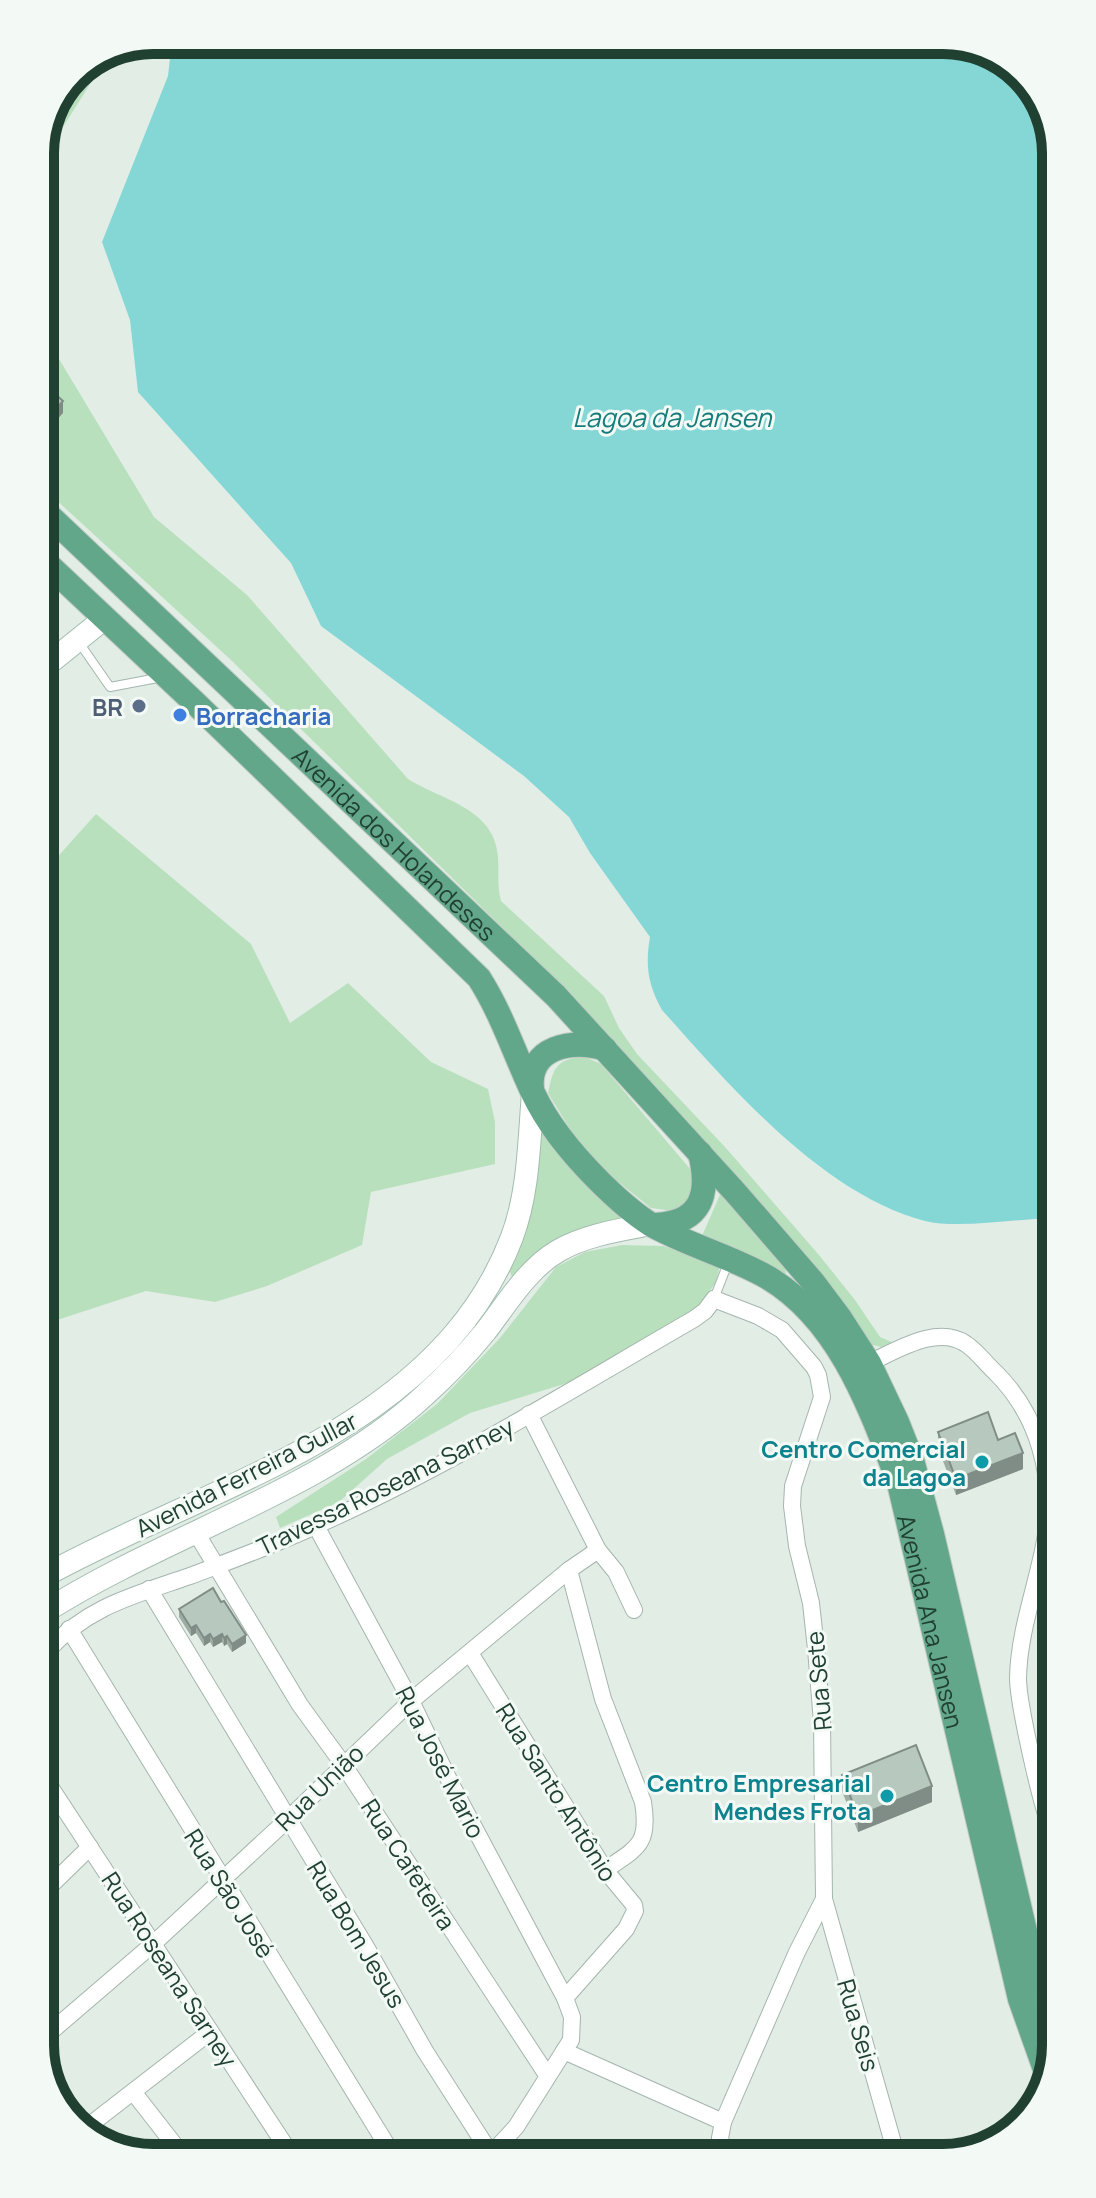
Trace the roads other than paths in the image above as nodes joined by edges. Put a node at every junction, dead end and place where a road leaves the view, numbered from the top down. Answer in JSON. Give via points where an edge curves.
{"nodes":[{"id":1,"x":54,"y":520,"type":"edge"},
{"id":2,"x":54,"y":570,"type":"edge"},
{"id":3,"x":105,"y":618,"type":"junction"},
{"id":4,"x":77,"y":640,"type":"junction"},
{"id":5,"x":54,"y":659,"type":"edge"},
{"id":6,"x":165,"y":677,"type":"junction"},
{"id":7,"x":366,"y":817,"type":"junction"},
{"id":8,"x":605,"y":1049,"type":"junction"},
{"id":9,"x":532,"y":1091,"type":"junction"},
{"id":10,"x":700,"y":1153,"type":"junction"},
{"id":11,"x":653,"y":1224,"type":"junction"},
{"id":12,"x":730,"y":1260,"type":"junction"},
{"id":13,"x":714,"y":1299,"type":"junction"},
{"id":14,"x":869,"y":1363,"type":"junction"},
{"id":15,"x":529,"y":1414,"type":"junction"},
{"id":16,"x":1042,"y":1455,"type":"edge"},
{"id":17,"x":208,"y":1496,"type":"junction"},
{"id":18,"x":221,"y":1518,"type":"junction"},
{"id":19,"x":316,"y":1526,"type":"junction"},
{"id":20,"x":195,"y":1531,"type":"junction"},
{"id":21,"x":598,"y":1550,"type":"junction"},
{"id":22,"x":1042,"y":1552,"type":"edge"},
{"id":23,"x":218,"y":1565,"type":"junction"},
{"id":24,"x":569,"y":1570,"type":"junction"},
{"id":25,"x":54,"y":1571,"type":"edge"},
{"id":26,"x":149,"y":1589,"type":"junction"},
{"id":27,"x":54,"y":1606,"type":"edge"},
{"id":28,"x":634,"y":1610,"type":"dead end"},
{"id":29,"x":69,"y":1629,"type":"junction"},
{"id":30,"x":54,"y":1644,"type":"edge"},
{"id":31,"x":470,"y":1653,"type":"junction"},
{"id":32,"x":411,"y":1701,"type":"junction"},
{"id":33,"x":343,"y":1764,"type":"junction"},
{"id":34,"x":54,"y":1793,"type":"edge"},
{"id":35,"x":1042,"y":1795,"type":"edge"},
{"id":36,"x":288,"y":1819,"type":"junction"},
{"id":37,"x":90,"y":1847,"type":"junction"},
{"id":38,"x":605,"y":1870,"type":"junction"},
{"id":39,"x":222,"y":1880,"type":"junction"},
{"id":40,"x":54,"y":1882,"type":"edge"},
{"id":41,"x":824,"y":1899,"type":"junction"},
{"id":42,"x":153,"y":1944,"type":"junction"},
{"id":43,"x":1042,"y":1995,"type":"edge"},
{"id":44,"x":565,"y":1998,"type":"junction"},
{"id":45,"x":54,"y":2029,"type":"edge"},
{"id":46,"x":210,"y":2032,"type":"junction"},
{"id":47,"x":564,"y":2051,"type":"junction"},
{"id":48,"x":1041,"y":2058,"type":"edge"},
{"id":49,"x":547,"y":2075,"type":"junction"},
{"id":50,"x":134,"y":2093,"type":"junction"},
{"id":51,"x":723,"y":2122,"type":"junction"},
{"id":52,"x":92,"y":2123,"type":"edge"},
{"id":53,"x":174,"y":2144,"type":"edge"},
{"id":54,"x":284,"y":2144,"type":"edge"},
{"id":55,"x":386,"y":2144,"type":"edge"},
{"id":56,"x":485,"y":2144,"type":"edge"},
{"id":57,"x":503,"y":2144,"type":"edge"},
{"id":58,"x":722,"y":2144,"type":"edge"},
{"id":59,"x":893,"y":2144,"type":"edge"}],
"edges":[{"from":1,"to":7,"type":"main road","name":"Avenida dos Holandeses"},
{"from":2,"to":3,"type":"main road","name":"Avenida dos Holandeses"},
{"from":3,"to":4,"type":"main road"},
{"from":3,"to":6,"type":"main road","name":"Avenida dos Holandeses"},
{"from":3,"to":7,"type":"main road","via":[[121,609],[135,613],[334,803]]},
{"from":4,"to":5,"type":"main road"},
{"from":4,"to":6,"type":"lane","via":[[110,687]]},
{"from":6,"to":9,"type":"main road","name":"Avenida dos Holandeses","via":[[479,978]]},
{"from":7,"to":8,"type":"main road","name":"Avenida dos Holandeses"},
{"from":8,"to":9,"type":"main road","via":[[579,1044],[552,1050],[534,1067]]},
{"from":8,"to":10,"type":"main road","name":"Avenida dos Holandeses"},
{"from":9,"to":11,"type":"main road","name":"Avenida dos Holandeses","via":[[582,1163]]},
{"from":9,"to":17,"type":"main road","name":"Avenida Ferreira Gullar","via":[[523,1199],[513,1235],[492,1279],[457,1329],[401,1384],[339,1430]]},
{"from":10,"to":11,"type":"main road","via":[[705,1183],[698,1206],[680,1221]]},
{"from":10,"to":14,"type":"main road","name":"Avenida Ana Jansen","via":[[813,1282]]},
{"from":11,"to":12,"type":"main road","name":"Avenida Ana Jansen"},
{"from":11,"to":18,"type":"main road","name":"Avenida Ferreira Gullar","via":[[573,1243],[550,1255],[453,1368],[402,1415],[323,1468]]},
{"from":12,"to":13,"type":"lane"},
{"from":12,"to":48,"type":"main road","name":"Avenida Ana Jansen","via":[[802,1303],[830,1336],[876,1421],[906,1508],[1020,1999]]},
{"from":13,"to":15,"type":"street","name":"Travessa Roseana Sarney","via":[[694,1319]]},
{"from":13,"to":41,"type":"street","name":"Rua Sete","via":[[782,1330],[814,1367],[820,1385],[822,1397],[793,1486],[792,1506],[811,1603],[822,1722]]},
{"from":14,"to":16,"type":"street","via":[[915,1343],[956,1338],[1013,1390]]},
{"from":14,"to":43,"type":"main road","name":"Avenida Ana Jansen","via":[[912,1460]]},
{"from":15,"to":19,"type":"street","name":"Travessa Roseana Sarney"},
{"from":15,"to":21,"type":"street"},
{"from":17,"to":18,"type":"main road"},
{"from":17,"to":25,"type":"main road","name":"Avenida Ferreira Gullar"},
{"from":18,"to":20,"type":"main road","name":"Avenida Ferreira Gullar"},
{"from":19,"to":23,"type":"street","name":"Travessa Roseana Sarney"},
{"from":19,"to":32,"type":"street","name":"Rua José Mario"},
{"from":20,"to":23,"type":"street","name":"Rua Cafeteira"},
{"from":20,"to":27,"type":"main road","name":"Avenida Ferreira Gullar"},
{"from":21,"to":24,"type":"street","name":"Rua União"},
{"from":21,"to":28,"type":"street","via":[[616,1572]]},
{"from":22,"to":35,"type":"street","via":[[1018,1682]]},
{"from":23,"to":26,"type":"street","name":"Travessa Roseana Sarney"},
{"from":23,"to":33,"type":"street","name":"Rua Cafeteira","via":[[300,1705]]},
{"from":24,"to":31,"type":"street","name":"Rua União"},
{"from":24,"to":38,"type":"street","via":[[603,1699],[643,1802],[646,1828],[641,1842]]},
{"from":26,"to":29,"type":"street","name":"Travessa Roseana Sarney","via":[[107,1605]]},
{"from":26,"to":36,"type":"street","name":"Rua Bom Jesus"},
{"from":29,"to":30,"type":"street","name":"Travessa Roseana Sarney"},
{"from":29,"to":39,"type":"street","name":"Rua São José"},
{"from":31,"to":32,"type":"street","name":"Rua União"},
{"from":31,"to":38,"type":"street","name":"Rua Santo Antônio"},
{"from":32,"to":33,"type":"street","name":"Rua União"},
{"from":32,"to":44,"type":"street","name":"Rua José Mario"},
{"from":33,"to":36,"type":"street","name":"Rua União"},
{"from":33,"to":49,"type":"street","name":"Rua Cafeteira"},
{"from":34,"to":37,"type":"street","name":"Rua Roseana Sarney"},
{"from":36,"to":39,"type":"street","name":"Rua União"},
{"from":36,"to":56,"type":"street","name":"Rua Bom Jesus"},
{"from":37,"to":40,"type":"street"},
{"from":37,"to":42,"type":"street","name":"Rua Roseana Sarney"},
{"from":38,"to":44,"type":"street","name":"Rua Santo Antônio","via":[[635,1908],[634,1918]]},
{"from":39,"to":42,"type":"street","name":"Rua União"},
{"from":39,"to":55,"type":"street","name":"Rua São José"},
{"from":41,"to":51,"type":"street","name":"Rua Sete"},
{"from":41,"to":59,"type":"street","name":"Rua Seis"},
{"from":42,"to":45,"type":"street","name":"Rua União"},
{"from":42,"to":46,"type":"street","name":"Rua Roseana Sarney"},
{"from":44,"to":47,"type":"street","name":"Rua José Mario","via":[[573,2023]]},
{"from":46,"to":50,"type":"street"},
{"from":46,"to":54,"type":"street","name":"Rua Roseana Sarney"},
{"from":47,"to":49,"type":"street"},
{"from":47,"to":51,"type":"street"},
{"from":49,"to":57,"type":"street"},
{"from":50,"to":52,"type":"street"},
{"from":50,"to":53,"type":"street"},
{"from":51,"to":58,"type":"street","name":"Rua Sete"}]}
